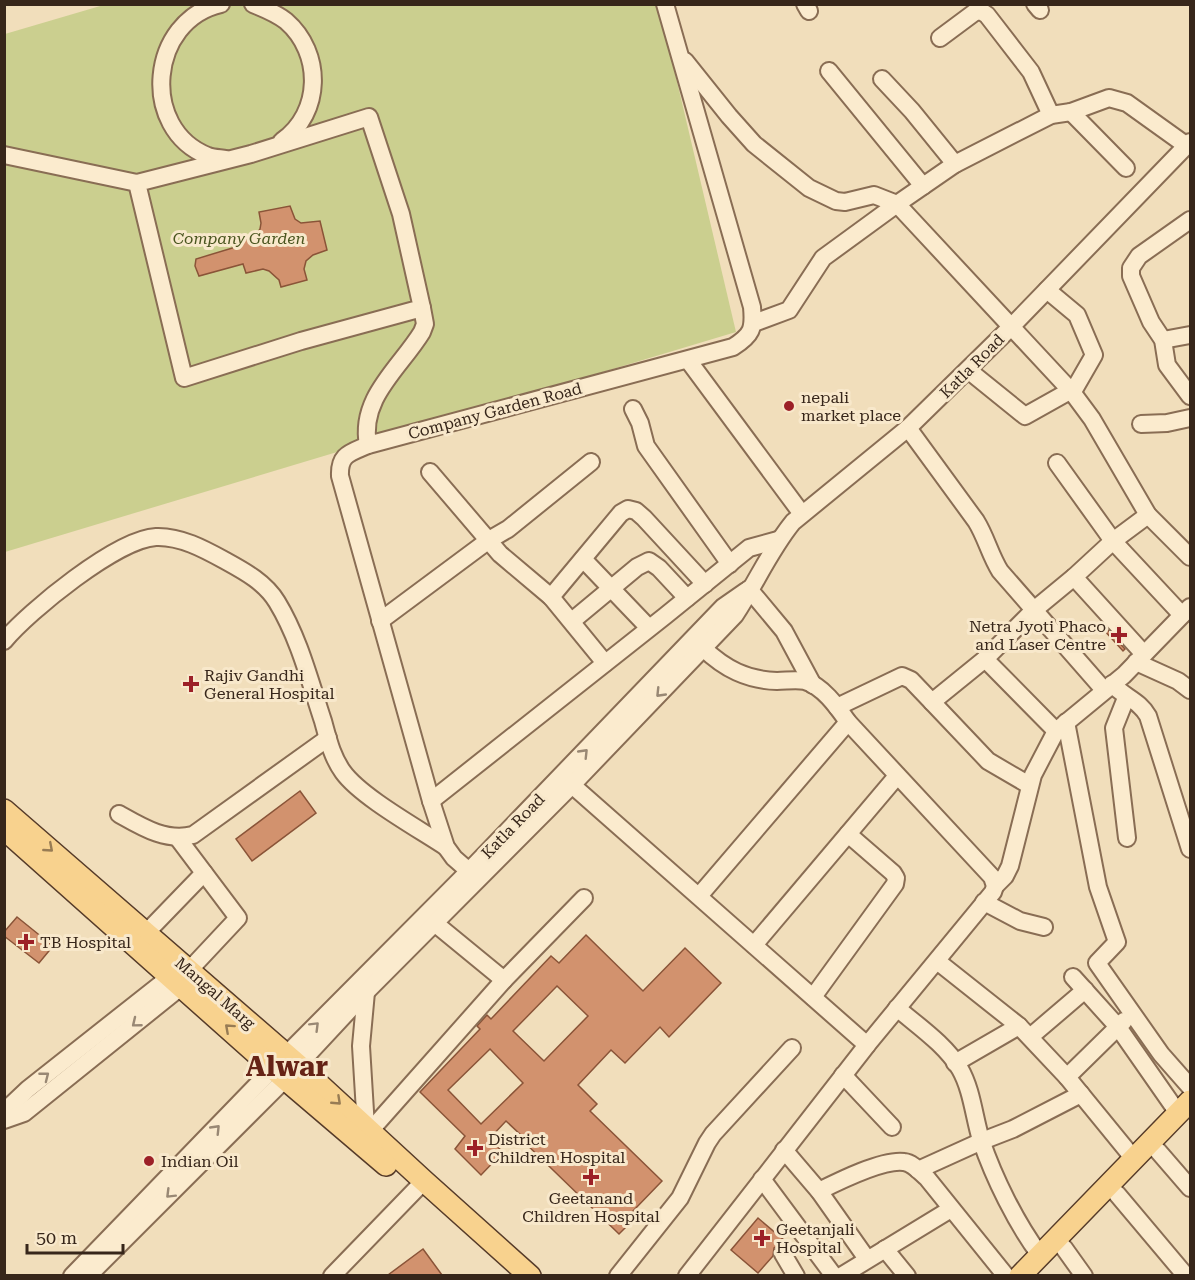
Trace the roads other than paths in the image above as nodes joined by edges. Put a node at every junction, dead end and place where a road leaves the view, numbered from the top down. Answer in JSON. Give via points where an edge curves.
{"nodes":[{"id":1,"x":253,"y":4,"type":"edge"},
{"id":2,"x":665,"y":4,"type":"edge"},
{"id":3,"x":221,"y":5,"type":"edge"},
{"id":4,"x":940,"y":38,"type":"dead end"},
{"id":5,"x":679,"y":55,"type":"junction"},
{"id":6,"x":828,"y":71,"type":"dead end"},
{"id":7,"x":882,"y":79,"type":"dead end"},
{"id":8,"x":1071,"y":112,"type":"junction"},
{"id":9,"x":1051,"y":116,"type":"junction"},
{"id":10,"x":1189,"y":144,"type":"edge"},
{"id":11,"x":276,"y":145,"type":"junction"},
{"id":12,"x":4,"y":156,"type":"edge"},
{"id":13,"x":227,"y":159,"type":"junction"},
{"id":14,"x":955,"y":164,"type":"junction"},
{"id":15,"x":1126,"y":168,"type":"dead end"},
{"id":16,"x":137,"y":183,"type":"junction"},
{"id":17,"x":923,"y":186,"type":"junction"},
{"id":18,"x":897,"y":204,"type":"junction"},
{"id":19,"x":1191,"y":220,"type":"edge"},
{"id":20,"x":1047,"y":290,"type":"junction"},
{"id":21,"x":422,"y":308,"type":"junction"},
{"id":22,"x":754,"y":323,"type":"junction"},
{"id":23,"x":1011,"y":327,"type":"junction"},
{"id":24,"x":1191,"y":335,"type":"edge"},
{"id":25,"x":1163,"y":340,"type":"junction"},
{"id":26,"x":688,"y":360,"type":"junction"},
{"id":27,"x":968,"y":370,"type":"junction"},
{"id":28,"x":1070,"y":390,"type":"junction"},
{"id":29,"x":1191,"y":396,"type":"edge"},
{"id":30,"x":633,"y":409,"type":"dead end"},
{"id":31,"x":1191,"y":418,"type":"edge"},
{"id":32,"x":1140,"y":424,"type":"dead end"},
{"id":33,"x":908,"y":428,"type":"junction"},
{"id":34,"x":368,"y":445,"type":"junction"},
{"id":35,"x":585,"y":463,"type":"dead end"},
{"id":36,"x":1057,"y":463,"type":"dead end"},
{"id":37,"x":430,"y":472,"type":"dead end"},
{"id":38,"x":802,"y":514,"type":"junction"},
{"id":39,"x":1148,"y":515,"type":"junction"},
{"id":40,"x":489,"y":540,"type":"junction"},
{"id":41,"x":778,"y":540,"type":"junction"},
{"id":42,"x":1113,"y":541,"type":"junction"},
{"id":43,"x":1191,"y":557,"type":"edge"},
{"id":44,"x":583,"y":559,"type":"junction"},
{"id":45,"x":730,"y":564,"type":"junction"},
{"id":46,"x":1074,"y":577,"type":"junction"},
{"id":47,"x":705,"y":584,"type":"junction"},
{"id":48,"x":611,"y":589,"type":"junction"},
{"id":49,"x":751,"y":589,"type":"junction"},
{"id":50,"x":551,"y":597,"type":"junction"},
{"id":51,"x":687,"y":598,"type":"junction"},
{"id":52,"x":1034,"y":610,"type":"junction"},
{"id":53,"x":1186,"y":611,"type":"edge"},
{"id":54,"x":380,"y":621,"type":"junction"},
{"id":55,"x":572,"y":621,"type":"junction"},
{"id":56,"x":649,"y":628,"type":"junction"},
{"id":57,"x":4,"y":641,"type":"edge"},
{"id":58,"x":704,"y":648,"type":"junction"},
{"id":59,"x":1140,"y":658,"type":"junction"},
{"id":60,"x":684,"y":659,"type":"junction"},
{"id":61,"x":985,"y":659,"type":"junction"},
{"id":62,"x":605,"y":663,"type":"junction"},
{"id":63,"x":813,"y":685,"type":"junction"},
{"id":64,"x":1108,"y":687,"type":"junction"},
{"id":65,"x":1191,"y":690,"type":"edge"},
{"id":66,"x":1126,"y":698,"type":"junction"},
{"id":67,"x":932,"y":702,"type":"junction"},
{"id":68,"x":837,"y":707,"type":"junction"},
{"id":69,"x":848,"y":722,"type":"junction"},
{"id":70,"x":1061,"y":727,"type":"junction"},
{"id":71,"x":328,"y":738,"type":"junction"},
{"id":72,"x":897,"y":776,"type":"junction"},
{"id":73,"x":1029,"y":785,"type":"junction"},
{"id":74,"x":563,"y":787,"type":"junction"},
{"id":75,"x":1191,"y":792,"type":"edge"},
{"id":76,"x":1174,"y":799,"type":"junction"},
{"id":77,"x":431,"y":801,"type":"junction"},
{"id":78,"x":4,"y":810,"type":"edge"},
{"id":79,"x":119,"y":814,"type":"dead end"},
{"id":80,"x":4,"y":829,"type":"edge"},
{"id":81,"x":848,"y":834,"type":"junction"},
{"id":82,"x":177,"y":837,"type":"junction"},
{"id":83,"x":1127,"y":838,"type":"dead end"},
{"id":84,"x":446,"y":847,"type":"junction"},
{"id":85,"x":1191,"y":849,"type":"edge"},
{"id":86,"x":204,"y":873,"type":"junction"},
{"id":87,"x":474,"y":875,"type":"junction"},
{"id":88,"x":995,"y":886,"type":"junction"},
{"id":89,"x":699,"y":896,"type":"junction"},
{"id":90,"x":584,"y":898,"type":"dead end"},
{"id":91,"x":984,"y":902,"type":"junction"},
{"id":92,"x":430,"y":920,"type":"junction"},
{"id":93,"x":1044,"y":927,"type":"dead end"},
{"id":94,"x":146,"y":933,"type":"junction"},
{"id":95,"x":754,"y":945,"type":"junction"},
{"id":96,"x":937,"y":961,"type":"junction"},
{"id":97,"x":194,"y":965,"type":"dead end"},
{"id":98,"x":1073,"y":977,"type":"dead end"},
{"id":99,"x":504,"y":980,"type":"junction"},
{"id":100,"x":176,"y":981,"type":"junction"},
{"id":101,"x":1084,"y":990,"type":"junction"},
{"id":102,"x":366,"y":992,"type":"junction"},
{"id":103,"x":813,"y":997,"type":"junction"},
{"id":104,"x":897,"y":1008,"type":"junction"},
{"id":105,"x":1133,"y":1012,"type":"junction"},
{"id":106,"x":1118,"y":1027,"type":"junction"},
{"id":107,"x":1025,"y":1031,"type":"junction"},
{"id":108,"x":867,"y":1045,"type":"junction"},
{"id":109,"x":792,"y":1048,"type":"dead end"},
{"id":110,"x":955,"y":1063,"type":"junction"},
{"id":111,"x":286,"y":1067,"type":"junction"},
{"id":112,"x":843,"y":1075,"type":"junction"},
{"id":113,"x":1066,"y":1077,"type":"junction"},
{"id":114,"x":1191,"y":1087,"type":"edge"},
{"id":115,"x":1081,"y":1094,"type":"junction"},
{"id":116,"x":1187,"y":1110,"type":"edge"},
{"id":117,"x":6,"y":1119,"type":"edge"},
{"id":118,"x":892,"y":1127,"type":"dead end"},
{"id":119,"x":368,"y":1130,"type":"junction"},
{"id":120,"x":982,"y":1141,"type":"junction"},
{"id":121,"x":784,"y":1150,"type":"junction"},
{"id":122,"x":1158,"y":1151,"type":"junction"},
{"id":123,"x":1134,"y":1159,"type":"junction"},
{"id":124,"x":194,"y":1161,"type":"junction"},
{"id":125,"x":918,"y":1170,"type":"junction"},
{"id":126,"x":762,"y":1179,"type":"junction"},
{"id":127,"x":419,"y":1186,"type":"junction"},
{"id":128,"x":1191,"y":1188,"type":"edge"},
{"id":129,"x":819,"y":1191,"type":"junction"},
{"id":130,"x":1117,"y":1194,"type":"junction"},
{"id":131,"x":951,"y":1209,"type":"junction"},
{"id":132,"x":1064,"y":1248,"type":"junction"},
{"id":133,"x":885,"y":1249,"type":"junction"},
{"id":134,"x":783,"y":1254,"type":"dead end"},
{"id":135,"x":867,"y":1259,"type":"junction"},
{"id":136,"x":1038,"y":1265,"type":"edge"},
{"id":137,"x":72,"y":1275,"type":"edge"},
{"id":138,"x":88,"y":1275,"type":"edge"},
{"id":139,"x":332,"y":1275,"type":"edge"},
{"id":140,"x":523,"y":1275,"type":"edge"},
{"id":141,"x":618,"y":1275,"type":"edge"},
{"id":142,"x":687,"y":1275,"type":"edge"},
{"id":143,"x":796,"y":1275,"type":"edge"},
{"id":144,"x":834,"y":1275,"type":"edge"},
{"id":145,"x":841,"y":1275,"type":"edge"},
{"id":146,"x":907,"y":1275,"type":"edge"},
{"id":147,"x":1006,"y":1275,"type":"edge"},
{"id":148,"x":1020,"y":1275,"type":"edge"},
{"id":149,"x":1084,"y":1275,"type":"edge"},
{"id":150,"x":1186,"y":1275,"type":"edge"}],
"edges":[{"from":1,"to":11,"type":"street","via":[[286,21],[303,42],[313,68],[314,86],[303,121]]},
{"from":2,"to":5,"type":"street"},
{"from":3,"to":13,"type":"street","via":[[198,14],[183,26],[163,60],[160,79],[161,98],[178,133],[192,147]]},
{"from":4,"to":9,"type":"street","via":[[975,12],[987,15],[1031,72]]},
{"from":5,"to":18,"type":"street","via":[[748,138],[809,188],[836,201],[874,195]]},
{"from":5,"to":22,"type":"street"},
{"from":6,"to":17,"type":"street"},
{"from":7,"to":14,"type":"street"},
{"from":8,"to":9,"type":"street"},
{"from":8,"to":10,"type":"street","via":[[1117,98]]},
{"from":8,"to":15,"type":"street"},
{"from":9,"to":14,"type":"street"},
{"from":10,"to":20,"type":"street","name":"Katla Road"},
{"from":11,"to":13,"type":"street"},
{"from":11,"to":21,"type":"street","via":[[369,117],[401,214]]},
{"from":12,"to":16,"type":"street"},
{"from":13,"to":16,"type":"street"},
{"from":14,"to":17,"type":"street"},
{"from":16,"to":21,"type":"street","via":[[184,378]]},
{"from":17,"to":18,"type":"street"},
{"from":18,"to":22,"type":"street","via":[[823,258],[789,310]]},
{"from":18,"to":23,"type":"street"},
{"from":19,"to":25,"type":"street","via":[[1139,256],[1131,268],[1134,286]]},
{"from":20,"to":23,"type":"street","name":"Katla Road"},
{"from":20,"to":28,"type":"street","via":[[1077,315],[1094,355]]},
{"from":21,"to":34,"type":"street","via":[[422,332],[383,383],[372,406],[366,434]]},
{"from":22,"to":26,"type":"street","name":"Company Garden Road","via":[[750,333],[733,348]]},
{"from":23,"to":27,"type":"street","name":"Katla Road"},
{"from":23,"to":28,"type":"street"},
{"from":24,"to":25,"type":"street"},
{"from":25,"to":29,"type":"street","via":[[1167,365]]},
{"from":26,"to":34,"type":"street","name":"Company Garden Road"},
{"from":26,"to":38,"type":"street"},
{"from":27,"to":28,"type":"street","via":[[1025,416]]},
{"from":27,"to":33,"type":"street","name":"Katla Road"},
{"from":28,"to":39,"type":"street","via":[[1092,419]]},
{"from":30,"to":45,"type":"street","via":[[646,446]]},
{"from":31,"to":32,"type":"street"},
{"from":33,"to":38,"type":"street","name":"Katla Road"},
{"from":33,"to":52,"type":"street","via":[[976,521],[1000,571]]},
{"from":34,"to":54,"type":"street","name":"Company Garden Road","via":[[346,455],[340,464],[340,476]]},
{"from":35,"to":40,"type":"street","via":[[508,530]]},
{"from":36,"to":42,"type":"street"},
{"from":37,"to":40,"type":"street"},
{"from":38,"to":41,"type":"street","name":"Katla Road"},
{"from":39,"to":42,"type":"street"},
{"from":39,"to":43,"type":"street"},
{"from":40,"to":50,"type":"street"},
{"from":40,"to":54,"type":"street"},
{"from":41,"to":45,"type":"street","via":[[749,548]]},
{"from":41,"to":49,"type":"street","name":"Katla Road"},
{"from":42,"to":46,"type":"street"},
{"from":42,"to":53,"type":"street"},
{"from":44,"to":47,"type":"street","via":[[628,509],[644,518]]},
{"from":44,"to":48,"type":"street"},
{"from":44,"to":50,"type":"street"},
{"from":45,"to":47,"type":"street"},
{"from":46,"to":52,"type":"street"},
{"from":46,"to":59,"type":"street"},
{"from":47,"to":51,"type":"street"},
{"from":48,"to":51,"type":"street","via":[[649,561]]},
{"from":48,"to":55,"type":"street"},
{"from":48,"to":56,"type":"street"},
{"from":49,"to":58,"type":"street","name":"Katla Road","via":[[735,615]]},
{"from":49,"to":60,"type":"street","name":"Katla Road","via":[[723,607]]},
{"from":49,"to":63,"type":"street","via":[[784,631]]},
{"from":50,"to":55,"type":"street"},
{"from":51,"to":56,"type":"street"},
{"from":52,"to":61,"type":"street"},
{"from":52,"to":64,"type":"street"},
{"from":53,"to":59,"type":"street"},
{"from":54,"to":77,"type":"street","name":"Company Garden Road"},
{"from":55,"to":62,"type":"street"},
{"from":56,"to":62,"type":"street"},
{"from":57,"to":71,"type":"street","via":[[24,620],[121,548],[157,537],[192,544],[242,570],[270,592],[300,652]]},
{"from":58,"to":60,"type":"street","name":"Katla Road"},
{"from":58,"to":63,"type":"street","via":[[726,667],[747,677]]},
{"from":59,"to":64,"type":"street"},
{"from":59,"to":65,"type":"street"},
{"from":60,"to":74,"type":"street","name":"Katla Road"},
{"from":61,"to":67,"type":"street"},
{"from":61,"to":70,"type":"street"},
{"from":62,"to":77,"type":"street"},
{"from":63,"to":68,"type":"street"},
{"from":64,"to":66,"type":"street"},
{"from":64,"to":70,"type":"street"},
{"from":66,"to":76,"type":"street","via":[[1140,705],[1148,716]]},
{"from":66,"to":83,"type":"street","via":[[1114,728]]},
{"from":67,"to":68,"type":"street","via":[[902,676]]},
{"from":67,"to":73,"type":"street","via":[[988,761]]},
{"from":68,"to":69,"type":"street"},
{"from":69,"to":72,"type":"street"},
{"from":69,"to":89,"type":"street"},
{"from":70,"to":73,"type":"street","via":[[1043,752]]},
{"from":70,"to":105,"type":"street","via":[[1098,887],[1117,942],[1097,963]]},
{"from":71,"to":82,"type":"street","via":[[193,835]]},
{"from":71,"to":84,"type":"street","via":[[337,762],[352,782]]},
{"from":72,"to":81,"type":"street"},
{"from":72,"to":88,"type":"street","via":[[992,877]]},
{"from":73,"to":88,"type":"street","via":[[1011,866]]},
{"from":74,"to":87,"type":"street","name":"Katla Road"},
{"from":74,"to":89,"type":"street"},
{"from":75,"to":76,"type":"street"},
{"from":76,"to":85,"type":"street"},
{"from":77,"to":84,"type":"street","name":"Company Garden Road"},
{"from":78,"to":94,"type":"main road","name":"Mangal Marg","one_way":true},
{"from":79,"to":82,"type":"street","via":[[158,834]]},
{"from":80,"to":100,"type":"main road","name":"Mangal Marg"},
{"from":81,"to":95,"type":"street"},
{"from":81,"to":103,"type":"street","via":[[894,873],[895,884]]},
{"from":82,"to":86,"type":"street"},
{"from":84,"to":87,"type":"street","name":"Company Garden Road"},
{"from":86,"to":94,"type":"street"},
{"from":86,"to":97,"type":"street","via":[[238,918]]},
{"from":87,"to":92,"type":"street","name":"Katla Road"},
{"from":88,"to":91,"type":"street"},
{"from":89,"to":95,"type":"street"},
{"from":90,"to":99,"type":"street"},
{"from":91,"to":93,"type":"street","via":[[1020,921]]},
{"from":91,"to":96,"type":"street"},
{"from":92,"to":99,"type":"street"},
{"from":92,"to":102,"type":"street","name":"Katla Road"},
{"from":111,"to":92,"type":"street","name":"Katla Road","one_way":true},
{"from":94,"to":111,"type":"main road","name":"Mangal Marg"},
{"from":95,"to":103,"type":"street"},
{"from":96,"to":104,"type":"street"},
{"from":96,"to":107,"type":"street"},
{"from":98,"to":101,"type":"street"},
{"from":99,"to":119,"type":"street"},
{"from":111,"to":100,"type":"main road","name":"Mangal Marg","one_way":true},
{"from":100,"to":117,"type":"street","via":[[24,1113]]},
{"from":101,"to":106,"type":"street"},
{"from":101,"to":107,"type":"street"},
{"from":102,"to":111,"type":"street","name":"Katla Road"},
{"from":102,"to":119,"type":"street","via":[[361,1046]]},
{"from":103,"to":108,"type":"street"},
{"from":104,"to":108,"type":"street"},
{"from":104,"to":110,"type":"street"},
{"from":105,"to":106,"type":"street"},
{"from":105,"to":114,"type":"street","via":[[1161,1054]]},
{"from":106,"to":113,"type":"street"},
{"from":106,"to":116,"type":"street"},
{"from":107,"to":110,"type":"street"},
{"from":107,"to":113,"type":"street"},
{"from":108,"to":112,"type":"street"},
{"from":109,"to":141,"type":"street","via":[[713,1134],[681,1198]]},
{"from":110,"to":120,"type":"street","via":[[965,1080]]},
{"from":111,"to":119,"type":"main road","name":"Mangal Marg","one_way":true},
{"from":111,"to":124,"type":"street"},
{"from":111,"to":127,"type":"main road","name":"Mangal Marg"},
{"from":112,"to":118,"type":"street"},
{"from":112,"to":121,"type":"street"},
{"from":113,"to":115,"type":"street"},
{"from":115,"to":120,"type":"street","via":[[1030,1122]]},
{"from":115,"to":123,"type":"street"},
{"from":116,"to":122,"type":"main road"},
{"from":116,"to":123,"type":"main road"},
{"from":119,"to":127,"type":"main road","name":"Mangal Marg"},
{"from":120,"to":125,"type":"street"},
{"from":120,"to":136,"type":"street"},
{"from":121,"to":126,"type":"street"},
{"from":121,"to":129,"type":"street"},
{"from":122,"to":128,"type":"street"},
{"from":122,"to":130,"type":"main road"},
{"from":123,"to":136,"type":"main road"},
{"from":124,"to":137,"type":"street"},
{"from":124,"to":138,"type":"street","one_way":true},
{"from":125,"to":129,"type":"street","via":[[905,1162],[890,1164]]},
{"from":125,"to":131,"type":"street"},
{"from":126,"to":142,"type":"street"},
{"from":126,"to":144,"type":"street"},
{"from":127,"to":139,"type":"street"},
{"from":127,"to":140,"type":"main road","name":"Mangal Marg"},
{"from":129,"to":135,"type":"street"},
{"from":130,"to":132,"type":"main road"},
{"from":130,"to":150,"type":"street"},
{"from":131,"to":133,"type":"street"},
{"from":131,"to":147,"type":"street"},
{"from":132,"to":136,"type":"main road"},
{"from":132,"to":149,"type":"street"},
{"from":133,"to":135,"type":"street"},
{"from":133,"to":146,"type":"street"},
{"from":134,"to":143,"type":"street"},
{"from":135,"to":145,"type":"street"},
{"from":136,"to":148,"type":"main road"}]}
